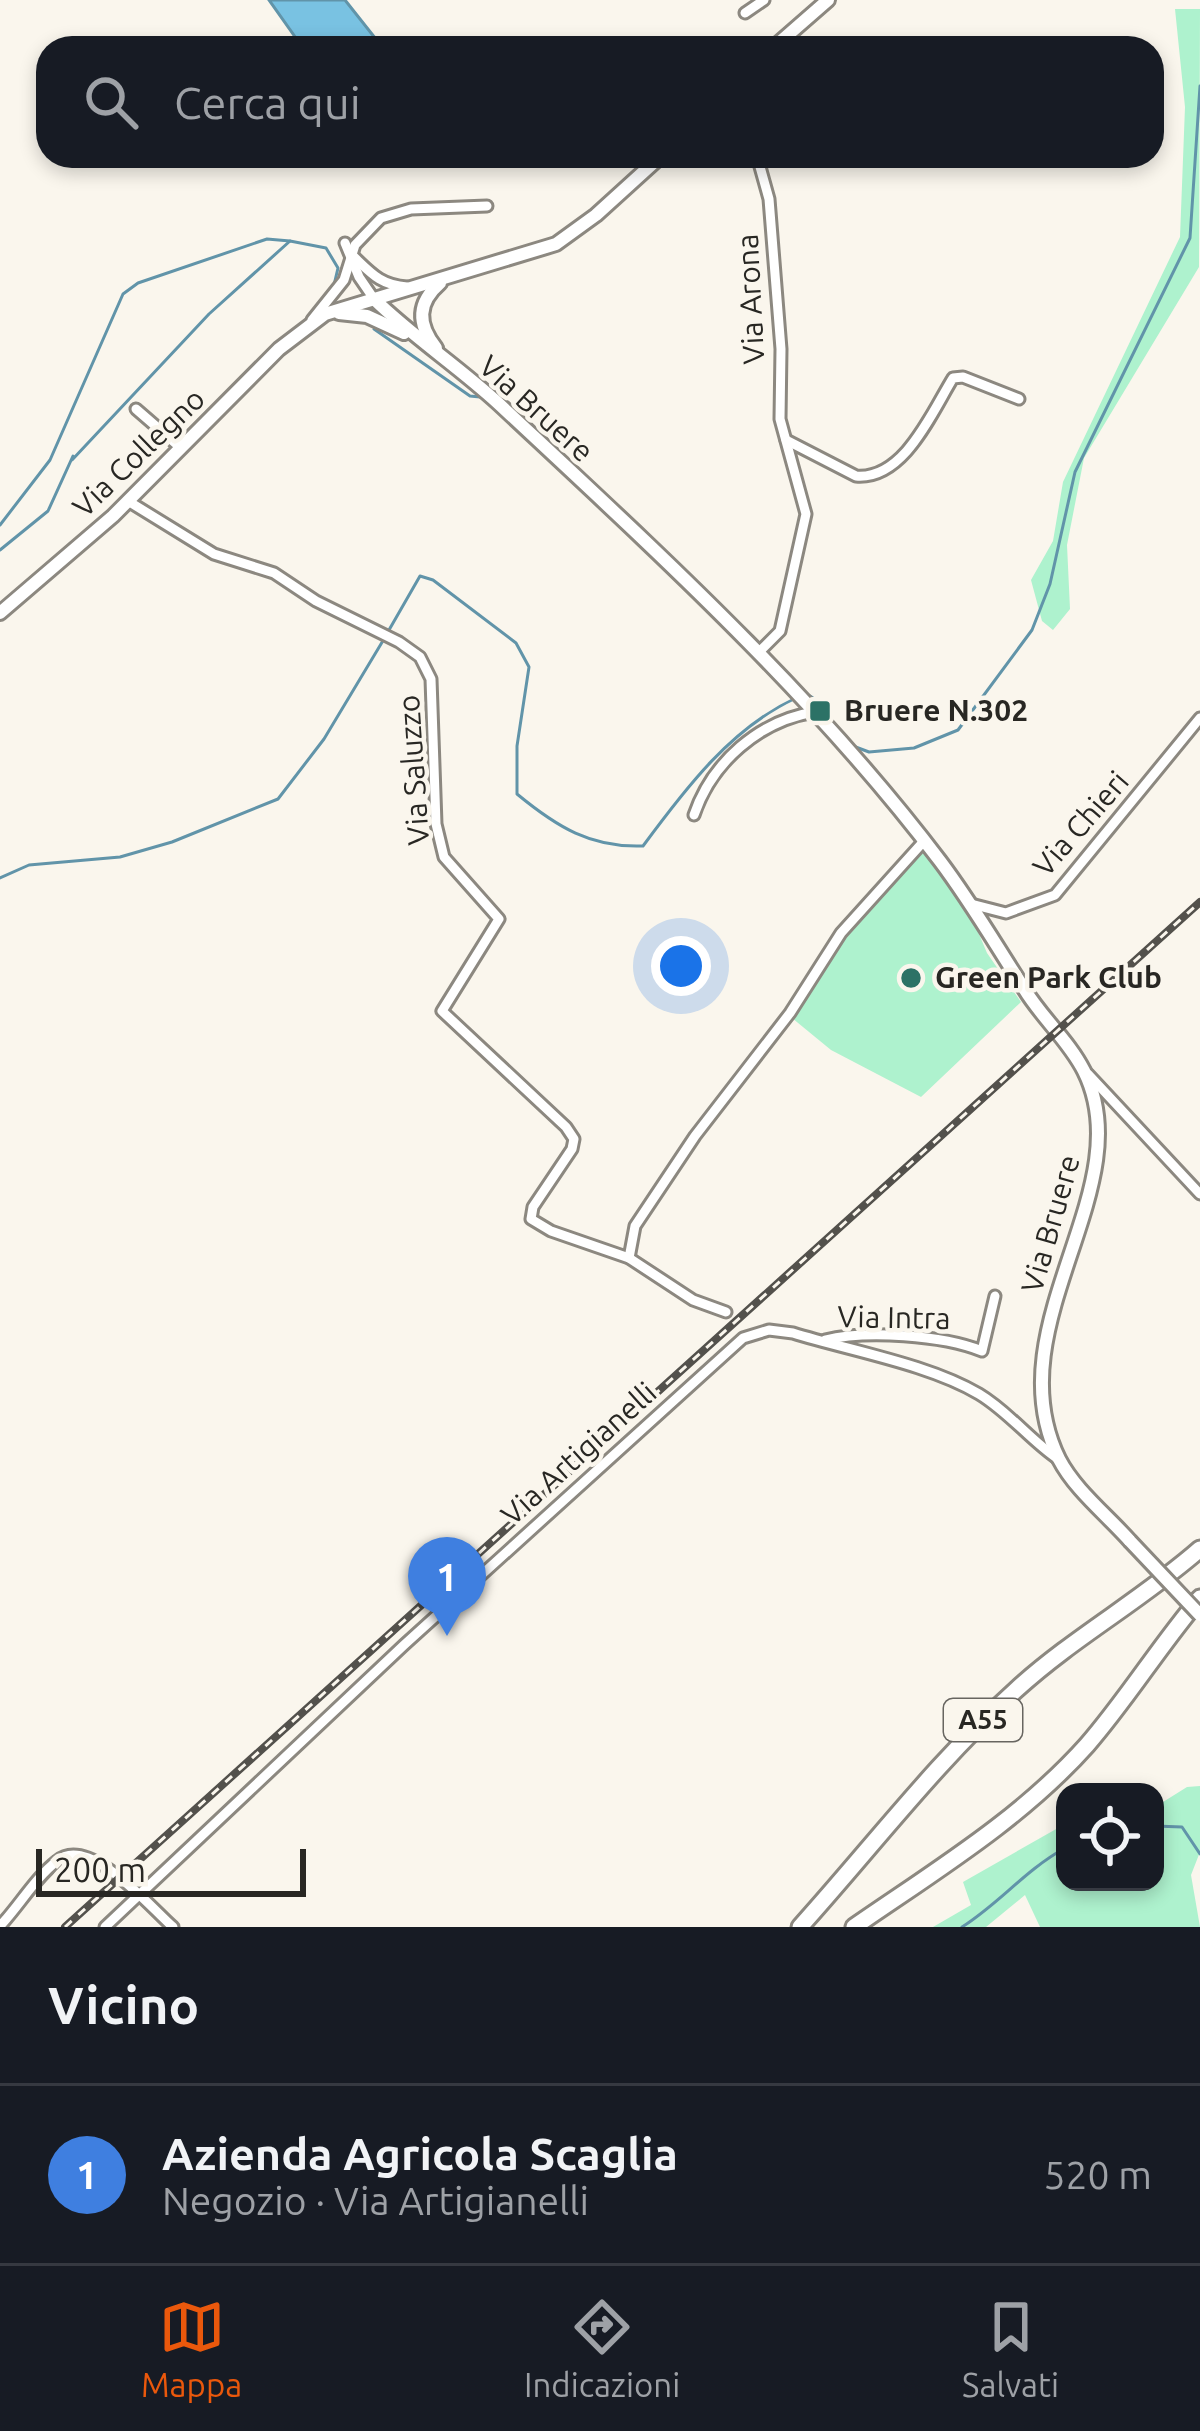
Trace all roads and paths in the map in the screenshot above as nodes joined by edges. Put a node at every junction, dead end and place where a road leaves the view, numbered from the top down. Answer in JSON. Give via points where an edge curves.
{"nodes":[{"id":1,"x":751,"y":0,"type":"edge"},
{"id":2,"x":764,"y":0,"type":"edge"},
{"id":3,"x":828,"y":0,"type":"edge"},
{"id":4,"x":787,"y":36,"type":"edge"},
{"id":5,"x":648,"y":168,"type":"edge"},
{"id":6,"x":760,"y":168,"type":"edge"},
{"id":7,"x":487,"y":206,"type":"dead end"},
{"id":8,"x":346,"y":243,"type":"dead end"},
{"id":9,"x":352,"y":255,"type":"junction"},
{"id":10,"x":451,"y":277,"type":"junction"},
{"id":11,"x":415,"y":287,"type":"junction"},
{"id":12,"x":374,"y":298,"type":"junction"},
{"id":13,"x":325,"y":314,"type":"junction"},
{"id":14,"x":309,"y":324,"type":"junction"},
{"id":15,"x":417,"y":338,"type":"junction"},
{"id":16,"x":448,"y":362,"type":"junction"},
{"id":17,"x":1019,"y":399,"type":"dead end"},
{"id":18,"x":136,"y":409,"type":"dead end"},
{"id":19,"x":786,"y":440,"type":"junction"},
{"id":20,"x":182,"y":448,"type":"junction"},
{"id":21,"x":128,"y":501,"type":"junction"},
{"id":22,"x":0,"y":613,"type":"edge"},
{"id":23,"x":759,"y":652,"type":"junction"},
{"id":24,"x":814,"y":712,"type":"junction"},
{"id":25,"x":1200,"y":718,"type":"edge"},
{"id":26,"x":694,"y":815,"type":"dead end"},
{"id":27,"x":924,"y":842,"type":"junction"},
{"id":28,"x":971,"y":904,"type":"junction"},
{"id":29,"x":1084,"y":1070,"type":"junction"},
{"id":30,"x":1200,"y":1194,"type":"edge"},
{"id":31,"x":629,"y":1258,"type":"junction"},
{"id":32,"x":995,"y":1296,"type":"dead end"},
{"id":33,"x":726,"y":1312,"type":"dead end"},
{"id":34,"x":820,"y":1341,"type":"junction"},
{"id":35,"x":1060,"y":1460,"type":"junction"},
{"id":36,"x":1200,"y":1550,"type":"edge"},
{"id":37,"x":1200,"y":1598,"type":"edge"},
{"id":38,"x":1200,"y":1615,"type":"edge"},
{"id":39,"x":137,"y":1895,"type":"junction"},
{"id":40,"x":0,"y":1926,"type":"edge"},
{"id":41,"x":105,"y":1927,"type":"edge"},
{"id":42,"x":173,"y":1927,"type":"edge"},
{"id":43,"x":800,"y":1927,"type":"edge"},
{"id":44,"x":854,"y":1927,"type":"edge"}],
"edges":[{"from":1,"to":2,"type":"street","via":[[745,13]]},
{"from":3,"to":4,"type":"street"},
{"from":5,"to":10,"type":"street","name":"Via Collegno","via":[[556,244]]},
{"from":6,"to":19,"type":"street","name":"Via Arona"},
{"from":7,"to":9,"type":"street","name":"Via Collegno","via":[[381,218]]},
{"from":8,"to":9,"type":"street"},
{"from":9,"to":11,"type":"street","via":[[376,280]]},
{"from":9,"to":12,"type":"street"},
{"from":9,"to":14,"type":"street","name":"Via Collegno","via":[[344,280]]},
{"from":10,"to":11,"type":"street","name":"Via Collegno"},
{"from":10,"to":16,"type":"street","via":[[420,312]]},
{"from":11,"to":12,"type":"street","name":"Via Collegno"},
{"from":12,"to":13,"type":"street","name":"Via Collegno"},
{"from":12,"to":15,"type":"street","name":"Via Bruere"},
{"from":13,"to":14,"type":"street","name":"Via Collegno"},
{"from":13,"to":15,"type":"street","via":[[367,316]]},
{"from":14,"to":20,"type":"street","name":"Via Collegno"},
{"from":15,"to":16,"type":"street","name":"Via Bruere"},
{"from":16,"to":23,"type":"street","name":"Via Bruere"},
{"from":17,"to":19,"type":"street","via":[[953,378],[914,442],[868,477]]},
{"from":18,"to":20,"type":"street"},
{"from":19,"to":23,"type":"street","name":"Via Arona","via":[[806,514],[780,631]]},
{"from":20,"to":21,"type":"street","name":"Via Collegno"},
{"from":21,"to":22,"type":"street","name":"Via Collegno"},
{"from":21,"to":31,"type":"street","name":"Via Saluzzo","via":[[214,554],[274,573],[420,657],[431,679],[444,857],[499,919],[442,1011],[574,1139],[531,1219]]},
{"from":23,"to":24,"type":"street","name":"Via Bruere"},
{"from":24,"to":26,"type":"street","via":[[786,716],[733,754]]},
{"from":24,"to":27,"type":"street","name":"Via Bruere"},
{"from":25,"to":28,"type":"street","name":"Via Chieri","via":[[1054,895],[1006,913]]},
{"from":27,"to":28,"type":"street","name":"Via Bruere"},
{"from":27,"to":31,"type":"street","via":[[842,933],[695,1136],[635,1226]]},
{"from":28,"to":29,"type":"street","name":"Via Bruere"},
{"from":29,"to":30,"type":"street"},
{"from":29,"to":35,"type":"street","name":"Via Bruere","via":[[1098,1149],[1043,1352]]},
{"from":31,"to":33,"type":"street"},
{"from":32,"to":34,"type":"street","name":"Via Intra","via":[[982,1351],[948,1340]]},
{"from":34,"to":35,"type":"street","name":"Via Artigianelli","via":[[978,1394]]},
{"from":34,"to":39,"type":"street","name":"Via Artigianelli","via":[[769,1330],[743,1338]]},
{"from":35,"to":38,"type":"street","name":"Via Bruere","bridge":true},
{"from":36,"to":43,"type":"highway","number":"A55","via":[[1070,1643],[981,1722]]},
{"from":37,"to":44,"type":"highway","via":[[1048,1784]]},
{"from":39,"to":40,"type":"street","via":[[98,1861],[69,1855]]},
{"from":39,"to":41,"type":"street","name":"Via Artigianelli"},
{"from":39,"to":42,"type":"street"}]}
